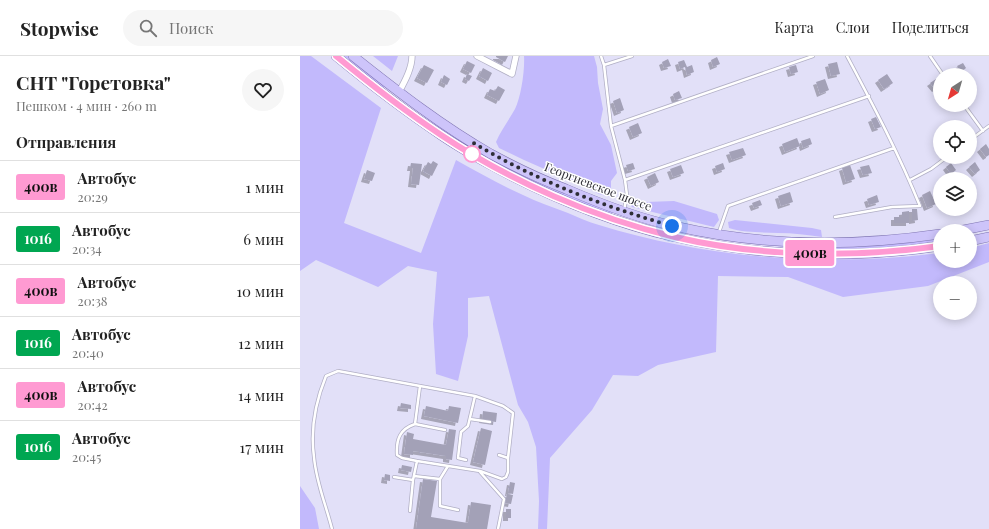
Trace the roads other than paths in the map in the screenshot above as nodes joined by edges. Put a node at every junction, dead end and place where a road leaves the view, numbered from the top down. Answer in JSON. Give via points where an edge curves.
{"nodes":[{"id":1,"x":336,"y":56,"type":"edge"},
{"id":2,"x":354,"y":56,"type":"edge"},
{"id":3,"x":412,"y":56,"type":"edge"},
{"id":4,"x":477,"y":56,"type":"edge"},
{"id":5,"x":516,"y":56,"type":"edge"},
{"id":6,"x":601,"y":56,"type":"edge"},
{"id":7,"x":632,"y":56,"type":"edge"},
{"id":8,"x":813,"y":56,"type":"edge"},
{"id":9,"x":847,"y":56,"type":"edge"},
{"id":10,"x":930,"y":56,"type":"edge"},
{"id":11,"x":604,"y":65,"type":"junction"},
{"id":12,"x":938,"y":68,"type":"edge"},
{"id":13,"x":400,"y":92,"type":"junction"},
{"id":14,"x":869,"y":96,"type":"junction"},
{"id":15,"x":969,"y":112,"type":"edge"},
{"id":16,"x":611,"y":126,"type":"junction"},
{"id":17,"x":989,"y":126,"type":"edge"},
{"id":18,"x":982,"y":131,"type":"junction"},
{"id":19,"x":977,"y":135,"type":"edge"},
{"id":20,"x":894,"y":148,"type":"junction"},
{"id":21,"x":938,"y":164,"type":"edge"},
{"id":22,"x":625,"y":180,"type":"junction"},
{"id":23,"x":910,"y":180,"type":"junction"},
{"id":24,"x":624,"y":212,"type":"junction"},
{"id":25,"x":835,"y":218,"type":"dead end"},
{"id":26,"x":989,"y":225,"type":"edge"},
{"id":27,"x":977,"y":227,"type":"edge"},
{"id":28,"x":718,"y":234,"type":"junction"},
{"id":29,"x":933,"y":235,"type":"edge"},
{"id":30,"x":989,"y":237,"type":"edge"},
{"id":31,"x":977,"y":240,"type":"edge"},
{"id":32,"x":933,"y":247,"type":"edge"},
{"id":33,"x":420,"y":386,"type":"junction"},
{"id":34,"x":475,"y":396,"type":"junction"},
{"id":35,"x":470,"y":419,"type":"junction"},
{"id":36,"x":490,"y":422,"type":"dead end"},
{"id":37,"x":415,"y":424,"type":"junction"},
{"id":38,"x":445,"y":430,"type":"dead end"},
{"id":39,"x":499,"y":455,"type":"dead end"},
{"id":40,"x":508,"y":458,"type":"junction"},
{"id":41,"x":466,"y":460,"type":"dead end"},
{"id":42,"x":417,"y":461,"type":"junction"},
{"id":43,"x":448,"y":466,"type":"junction"},
{"id":44,"x":480,"y":472,"type":"junction"},
{"id":45,"x":414,"y":476,"type":"junction"},
{"id":46,"x":394,"y":477,"type":"dead end"},
{"id":47,"x":440,"y":479,"type":"junction"},
{"id":48,"x":412,"y":480,"type":"junction"},
{"id":49,"x":458,"y":510,"type":"dead end"},
{"id":50,"x":410,"y":511,"type":"dead end"},
{"id":51,"x":332,"y":529,"type":"edge"},
{"id":52,"x":498,"y":529,"type":"edge"}],
"edges":[{"from":1,"to":32,"type":"main road","name":"Георгиевское шоссе","via":[[407,112],[482,160],[554,196],[638,227],[709,244],[805,253],[897,251]]},
{"from":2,"to":13,"type":"main road","name":"Георгиевское шоссе"},
{"from":3,"to":13,"type":"street"},
{"from":4,"to":5,"type":"street","via":[[512,74]]},
{"from":6,"to":11,"type":"lane"},
{"from":7,"to":11,"type":"lane"},
{"from":8,"to":16,"type":"lane"},
{"from":9,"to":14,"type":"lane"},
{"from":10,"to":12,"type":"lane"},
{"from":11,"to":16,"type":"lane"},
{"from":13,"to":24,"type":"main road","name":"Георгиевское шоссе","via":[[446,126],[498,158],[555,185]]},
{"from":14,"to":20,"type":"lane"},
{"from":14,"to":22,"type":"lane"},
{"from":15,"to":18,"type":"lane"},
{"from":16,"to":22,"type":"lane"},
{"from":17,"to":18,"type":"lane"},
{"from":18,"to":19,"type":"lane"},
{"from":20,"to":23,"type":"lane"},
{"from":20,"to":28,"type":"lane","via":[[728,206]]},
{"from":21,"to":23,"type":"lane"},
{"from":22,"to":24,"type":"lane","via":[[627,195]]},
{"from":23,"to":25,"type":"lane","via":[[920,206],[892,207]]},
{"from":24,"to":28,"type":"main road","name":"Георгиевское шоссе","via":[[672,226]]},
{"from":26,"to":27,"type":"main road"},
{"from":28,"to":29,"type":"main road","name":"Георгиевское шоссе","via":[[770,241],[836,243]]},
{"from":30,"to":31,"type":"main road"},
{"from":33,"to":34,"type":"lane"},
{"from":33,"to":37,"type":"lane"},
{"from":33,"to":51,"type":"lane","via":[[338,371],[326,376],[315,408],[313,443],[318,480]]},
{"from":34,"to":35,"type":"lane"},
{"from":34,"to":40,"type":"lane","via":[[503,406],[512,413]]},
{"from":35,"to":36,"type":"lane"},
{"from":35,"to":41,"type":"lane","via":[[468,426],[461,432],[458,458]]},
{"from":37,"to":38,"type":"lane"},
{"from":37,"to":42,"type":"lane","via":[[399,436],[396,449],[402,458]]},
{"from":39,"to":40,"type":"lane"},
{"from":40,"to":44,"type":"lane","via":[[508,472],[502,479]]},
{"from":42,"to":43,"type":"lane"},
{"from":42,"to":45,"type":"lane"},
{"from":43,"to":44,"type":"lane"},
{"from":43,"to":47,"type":"lane"},
{"from":44,"to":52,"type":"lane","via":[[504,499]]},
{"from":45,"to":47,"type":"lane"},
{"from":45,"to":48,"type":"lane"},
{"from":46,"to":48,"type":"lane"},
{"from":47,"to":49,"type":"lane","via":[[440,506]]},
{"from":48,"to":50,"type":"lane"}]}
